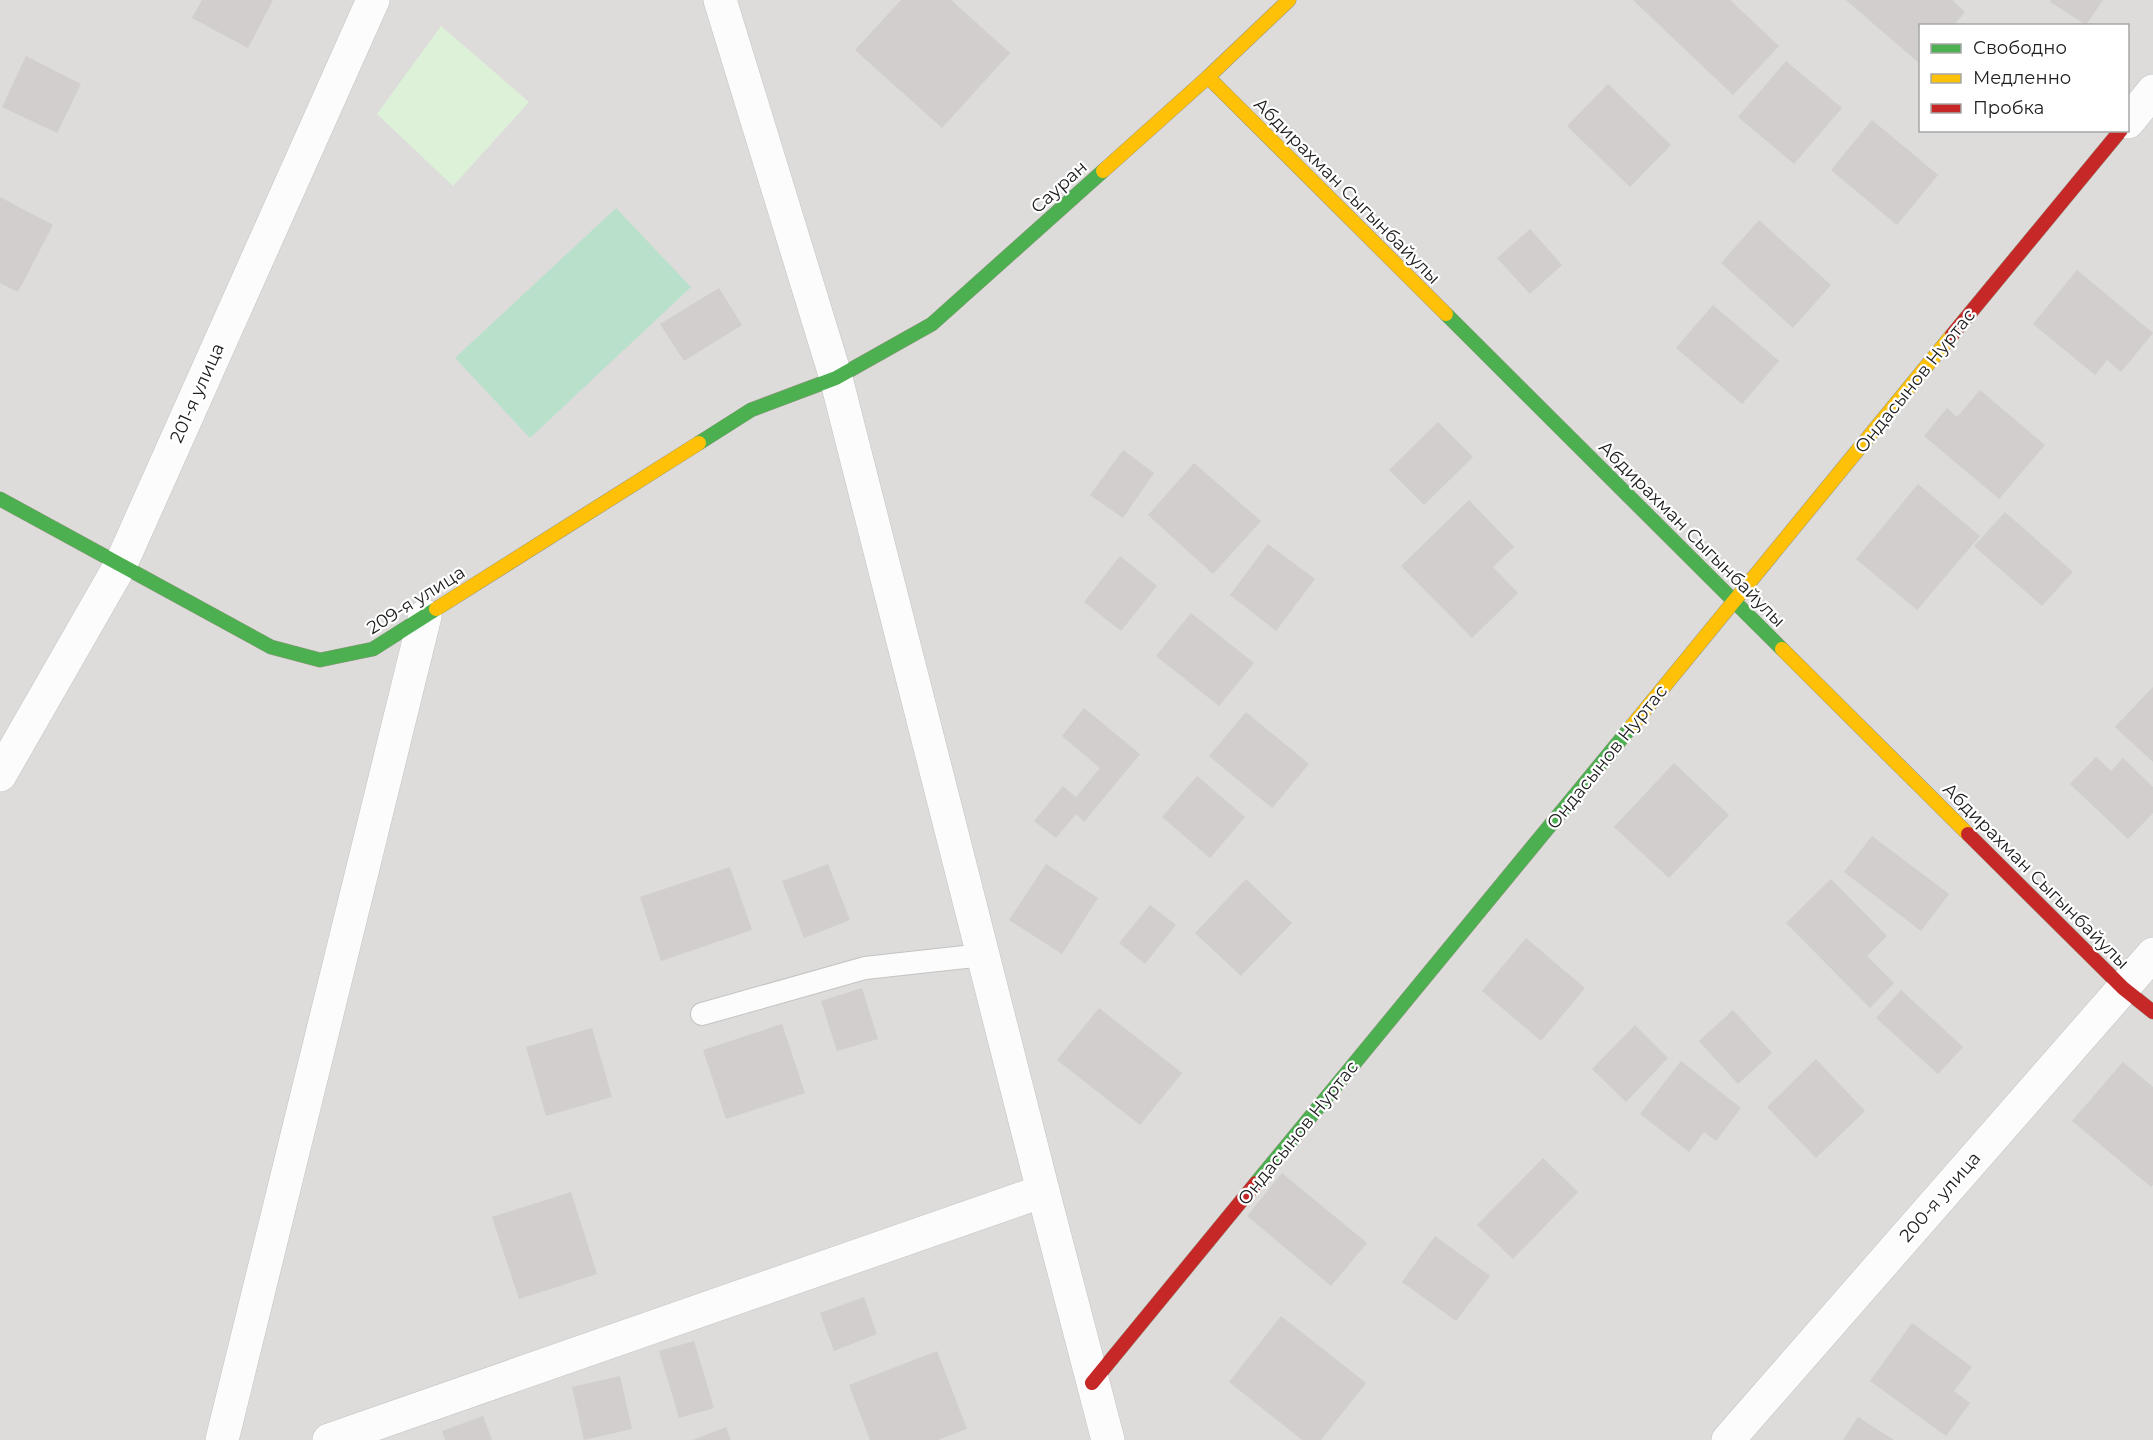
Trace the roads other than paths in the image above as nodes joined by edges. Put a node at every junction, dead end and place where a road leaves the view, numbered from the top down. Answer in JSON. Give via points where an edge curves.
{"nodes":[{"id":1,"x":373,"y":0,"type":"edge"},
{"id":2,"x":1289,"y":0,"type":"edge"},
{"id":3,"x":717,"y":6,"type":"edge"},
{"id":4,"x":1208,"y":77,"type":"junction"},
{"id":5,"x":2153,"y":91,"type":"edge"},
{"id":6,"x":2129,"y":120,"type":"edge"},
{"id":7,"x":2119,"y":132,"type":"edge"},
{"id":8,"x":836,"y":378,"type":"junction"},
{"id":9,"x":0,"y":499,"type":"edge"},
{"id":10,"x":120,"y":564,"type":"junction"},
{"id":11,"x":1734,"y":602,"type":"junction"},
{"id":12,"x":425,"y":616,"type":"junction"},
{"id":13,"x":0,"y":775,"type":"edge"},
{"id":14,"x":2153,"y":954,"type":"edge"},
{"id":15,"x":982,"y":955,"type":"junction"},
{"id":16,"x":2123,"y":988,"type":"junction"},
{"id":17,"x":2153,"y":1012,"type":"edge"},
{"id":18,"x":702,"y":1014,"type":"dead end"},
{"id":19,"x":1043,"y":1191,"type":"junction"},
{"id":20,"x":1092,"y":1383,"type":"junction"},
{"id":21,"x":222,"y":1440,"type":"edge"},
{"id":22,"x":329,"y":1440,"type":"edge"},
{"id":23,"x":1108,"y":1440,"type":"edge"},
{"id":24,"x":1728,"y":1440,"type":"edge"}],
"edges":[{"from":1,"to":10,"type":"street","name":"201-я улица"},
{"from":2,"to":4,"type":"street","name":"Сауран"},
{"from":3,"to":8,"type":"street"},
{"from":4,"to":8,"type":"street","name":"Сауран","via":[[933,324]]},
{"from":4,"to":11,"type":"street","name":"Абдирахман Сыгынбайулы"},
{"from":5,"to":6,"type":"street"},
{"from":7,"to":11,"type":"street","name":"Ондасынов Нуртас"},
{"from":8,"to":12,"type":"street","name":"209-я улица","via":[[751,410]]},
{"from":8,"to":15,"type":"street"},
{"from":9,"to":10,"type":"street","name":"209-я улица"},
{"from":10,"to":12,"type":"street","name":"209-я улица","via":[[271,647],[320,660],[374,649]]},
{"from":10,"to":13,"type":"street","name":"201-я улица"},
{"from":11,"to":16,"type":"street","name":"Абдирахман Сыгынбайулы"},
{"from":11,"to":20,"type":"street","name":"Ондасынов Нуртас"},
{"from":12,"to":21,"type":"street"},
{"from":14,"to":16,"type":"street","name":"200-я улица"},
{"from":15,"to":18,"type":"lane","via":[[865,968]]},
{"from":15,"to":19,"type":"street"},
{"from":16,"to":17,"type":"street","name":"Абдирахман Сыгынбайулы"},
{"from":16,"to":24,"type":"street","name":"200-я улица"},
{"from":19,"to":20,"type":"street"},
{"from":19,"to":22,"type":"street"},
{"from":20,"to":23,"type":"street"}]}
